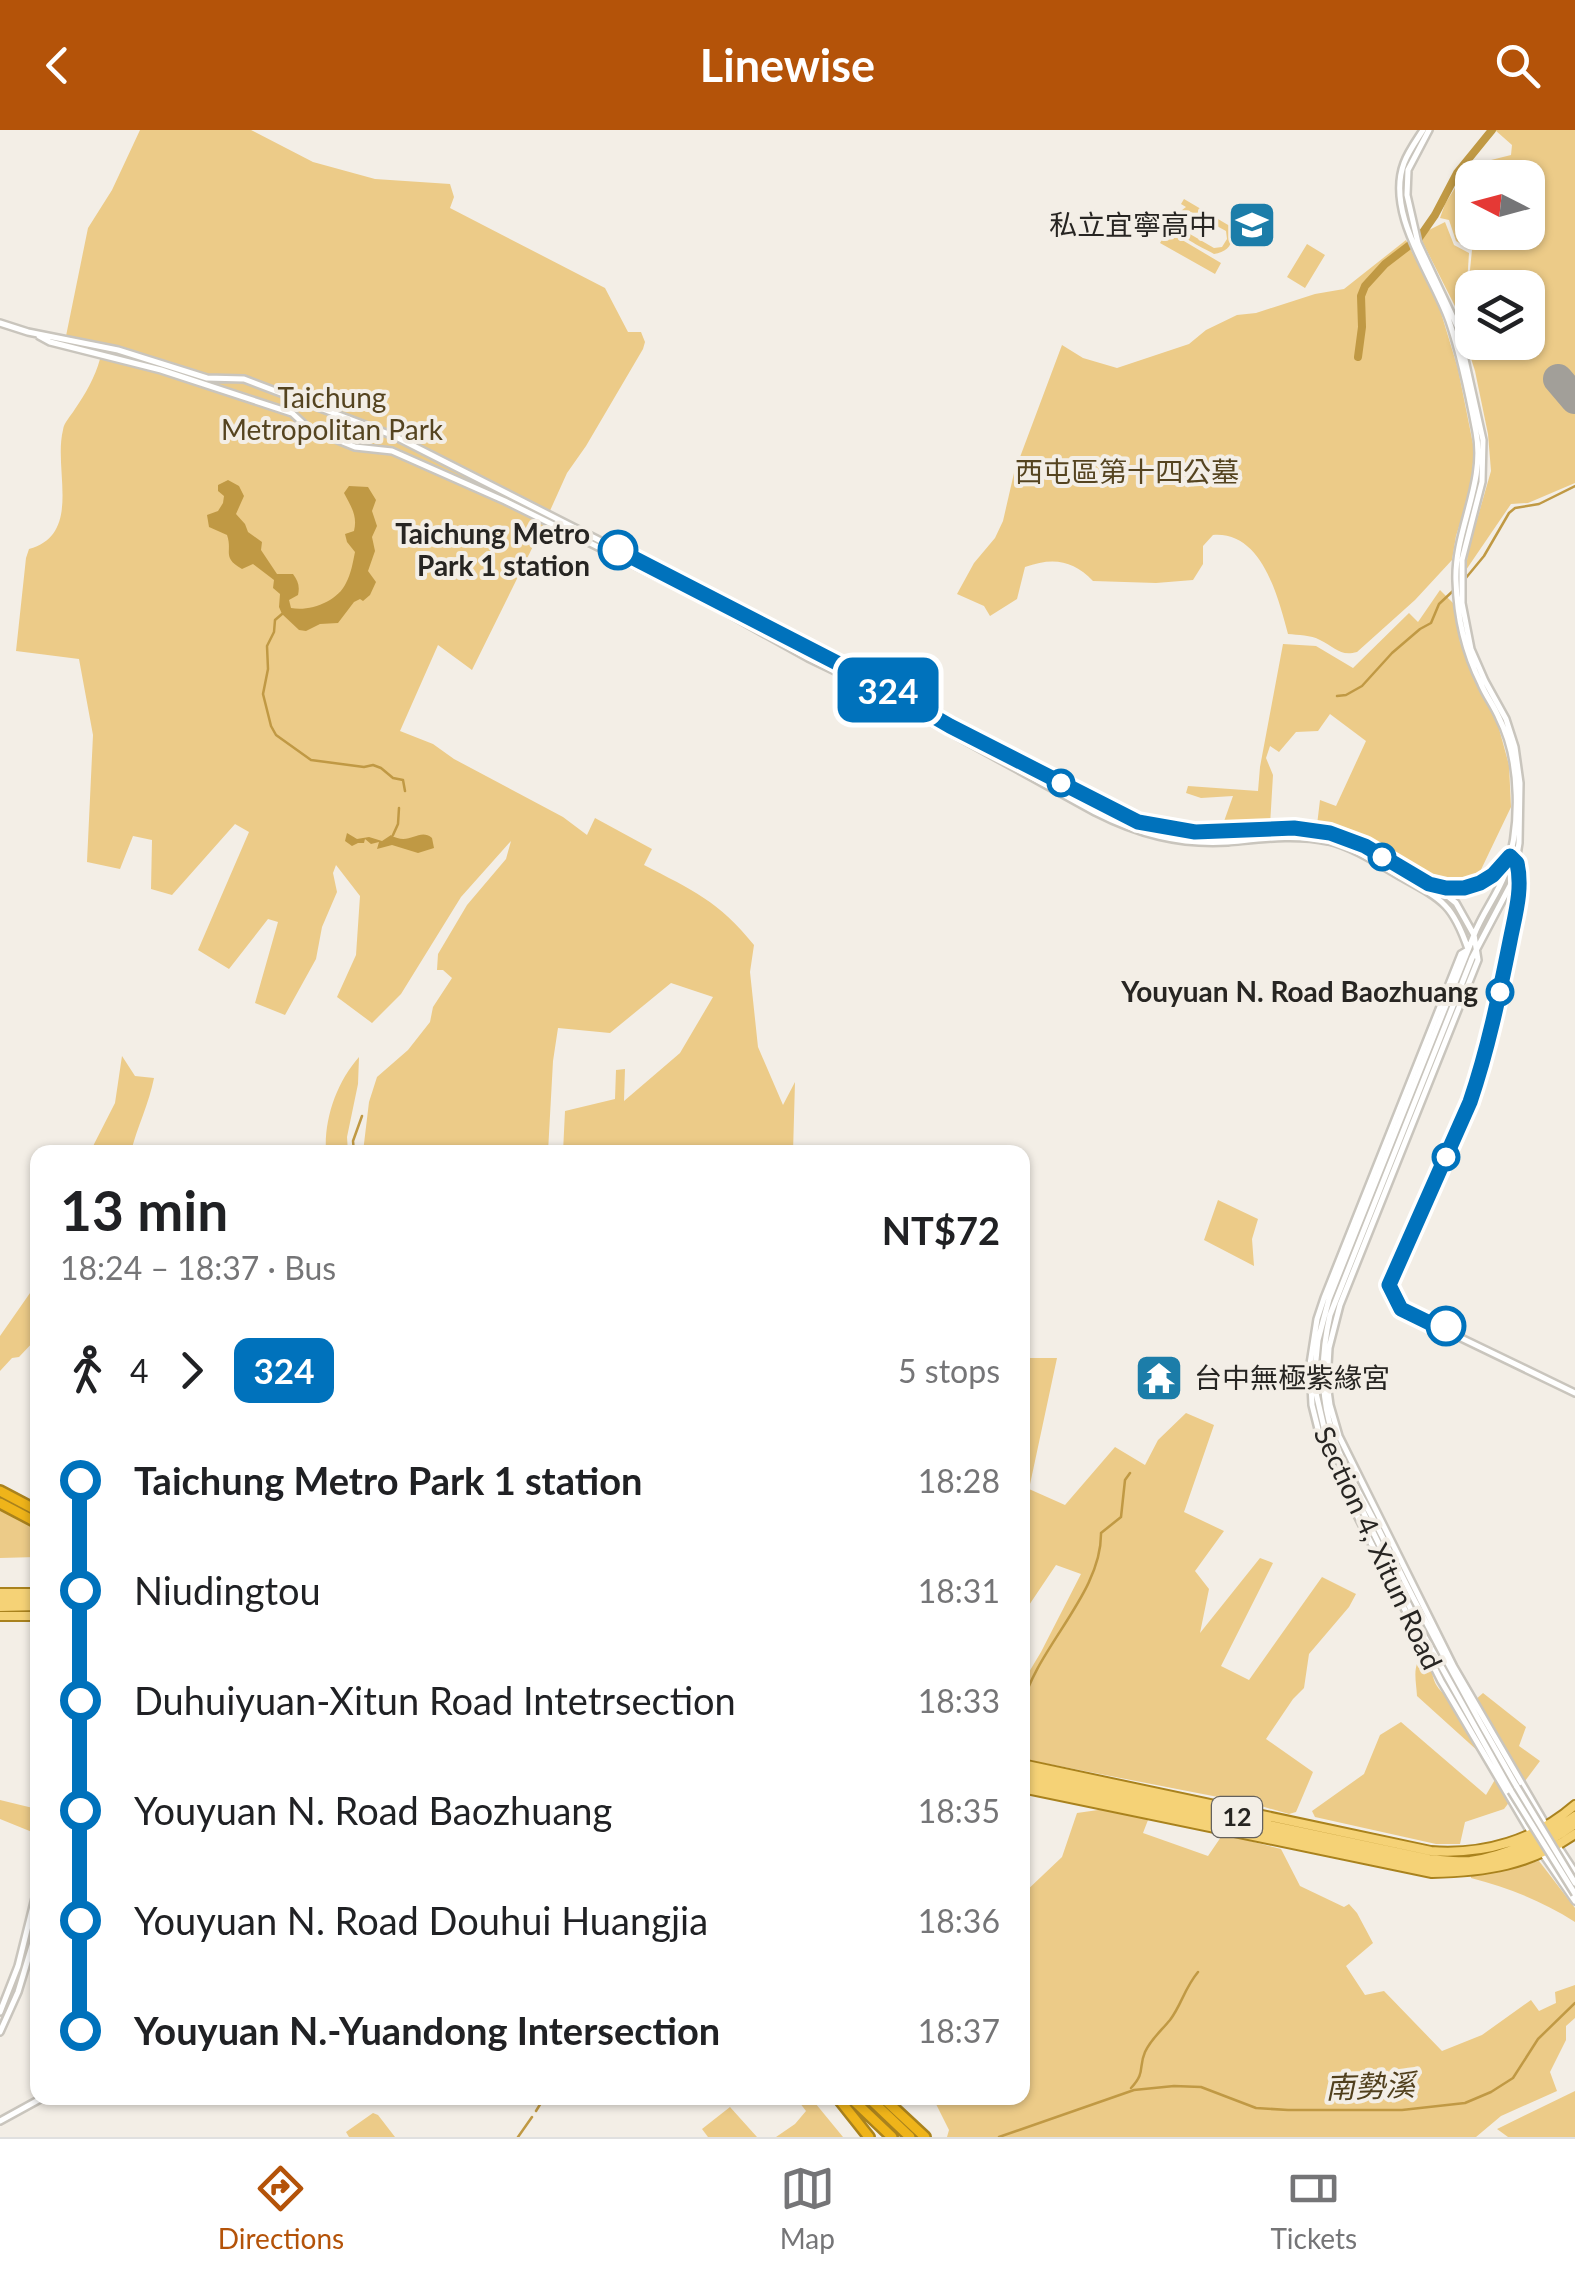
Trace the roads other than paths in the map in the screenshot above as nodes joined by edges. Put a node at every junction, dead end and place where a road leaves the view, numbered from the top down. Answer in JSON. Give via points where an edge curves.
{"nodes":[{"id":1,"x":1426,"y":130,"type":"edge"},
{"id":2,"x":0,"y":324,"type":"edge"},
{"id":3,"x":174,"y":371,"type":"junction"},
{"id":4,"x":340,"y":416,"type":"junction"},
{"id":5,"x":328,"y":436,"type":"junction"},
{"id":6,"x":336,"y":440,"type":"junction"},
{"id":7,"x":426,"y":453,"type":"junction"},
{"id":8,"x":421,"y":464,"type":"junction"},
{"id":9,"x":506,"y":498,"type":"junction"},
{"id":10,"x":1510,"y":856,"type":"junction"},
{"id":11,"x":1517,"y":863,"type":"junction"},
{"id":12,"x":1429,"y":884,"type":"junction"},
{"id":13,"x":1500,"y":905,"type":"junction"},
{"id":14,"x":1516,"y":906,"type":"junction"},
{"id":15,"x":1474,"y":935,"type":"junction"},
{"id":16,"x":1471,"y":951,"type":"junction"},
{"id":17,"x":1575,"y":1393,"type":"edge"},
{"id":18,"x":0,"y":1491,"type":"edge"},
{"id":19,"x":0,"y":1503,"type":"edge"},
{"id":20,"x":30,"y":1506,"type":"edge"},
{"id":21,"x":30,"y":1519,"type":"edge"},
{"id":22,"x":0,"y":1600,"type":"edge"},
{"id":23,"x":30,"y":1600,"type":"edge"},
{"id":24,"x":0,"y":1616,"type":"edge"},
{"id":25,"x":30,"y":1616,"type":"edge"},
{"id":26,"x":1440,"y":1666,"type":"junction"},
{"id":27,"x":1454,"y":1667,"type":"junction"},
{"id":28,"x":1466,"y":1698,"type":"junction"},
{"id":29,"x":1455,"y":1705,"type":"junction"},
{"id":30,"x":1030,"y":1766,"type":"edge"},
{"id":31,"x":1030,"y":1778,"type":"edge"},
{"id":32,"x":1030,"y":1778,"type":"edge"},
{"id":33,"x":1514,"y":1789,"type":"junction"},
{"id":34,"x":1030,"y":1790,"type":"edge"},
{"id":35,"x":1575,"y":1805,"type":"edge"},
{"id":36,"x":1575,"y":1816,"type":"edge"},
{"id":37,"x":1575,"y":1824,"type":"edge"},
{"id":38,"x":1575,"y":1834,"type":"edge"},
{"id":39,"x":1552,"y":1836,"type":"junction"},
{"id":40,"x":1537,"y":1843,"type":"junction"},
{"id":41,"x":1450,"y":1856,"type":"junction"},
{"id":42,"x":1435,"y":1870,"type":"junction"},
{"id":43,"x":1575,"y":1872,"type":"edge"},
{"id":44,"x":1575,"y":1883,"type":"edge"},
{"id":45,"x":1575,"y":1894,"type":"edge"},
{"id":46,"x":1575,"y":1901,"type":"edge"},
{"id":47,"x":30,"y":1918,"type":"edge"},
{"id":48,"x":30,"y":1952,"type":"edge"},
{"id":49,"x":0,"y":2012,"type":"edge"},
{"id":50,"x":0,"y":2032,"type":"edge"},
{"id":51,"x":30,"y":2105,"type":"edge"},
{"id":52,"x":850,"y":2105,"type":"edge"},
{"id":53,"x":852,"y":2105,"type":"edge"},
{"id":54,"x":878,"y":2105,"type":"edge"},
{"id":55,"x":888,"y":2105,"type":"edge"},
{"id":56,"x":0,"y":2121,"type":"edge"},
{"id":57,"x":916,"y":2135,"type":"edge"},
{"id":58,"x":867,"y":2137,"type":"edge"},
{"id":59,"x":892,"y":2137,"type":"edge"}],
"edges":[{"from":1,"to":10,"type":"street","name":"Section 4, Xitun Road","via":[[1405,161],[1401,196],[1413,246],[1448,320],[1476,430],[1478,466],[1456,560],[1457,593],[1469,658],[1514,762]]},
{"from":1,"to":11,"type":"street","via":[[1408,170],[1408,196],[1418,242],[1458,328],[1483,440],[1482,482],[1462,560],[1462,603],[1471,649],[1518,759]]},
{"from":2,"to":3,"type":"street"},
{"from":3,"to":4,"type":"street","via":[[244,380]]},
{"from":3,"to":5,"type":"street","via":[[292,413]]},
{"from":4,"to":5,"type":"street"},
{"from":4,"to":6,"type":"street"},
{"from":4,"to":7,"type":"street"},
{"from":5,"to":6,"type":"street"},
{"from":6,"to":8,"type":"street"},
{"from":7,"to":8,"type":"street"},
{"from":7,"to":9,"type":"street"},
{"from":8,"to":9,"type":"street"},
{"from":9,"to":12,"type":"street","via":[[711,597],[1126,818],[1195,832],[1330,833]]},
{"from":9,"to":16,"type":"street","via":[[1116,823],[1184,841],[1312,839],[1364,856],[1444,902]]},
{"from":10,"to":11,"type":"street"},
{"from":10,"to":12,"type":"street","via":[[1472,886]]},
{"from":10,"to":15,"type":"street","name":"Section 4, Xitun Road"},
{"from":11,"to":13,"type":"street","name":"Section 4, Xitun Road"},
{"from":11,"to":14,"type":"street"},
{"from":12,"to":15,"type":"street","via":[[1456,903]]},
{"from":13,"to":14,"type":"street","via":[[1512,896]]},
{"from":13,"to":16,"type":"street","name":"Section 4, Xitun Road"},
{"from":14,"to":17,"type":"street","via":[[1480,1074],[1389,1285],[1401,1309]]},
{"from":15,"to":16,"type":"street","name":"Section 4, Xitun Road"},
{"from":16,"to":26,"type":"street","name":"Section 4, Xitun Road","via":[[1329,1299],[1315,1370],[1320,1418],[1332,1450]]},
{"from":16,"to":27,"type":"street","name":"Section 4, Xitun Road","via":[[1478,960],[1340,1305],[1327,1383],[1338,1436]]},
{"from":16,"to":28,"type":"street","name":"Section 4, Xitun Road","via":[[1330,1315],[1322,1372],[1342,1455]]},
{"from":16,"to":29,"type":"street","name":"Section 4, Xitun Road","via":[[1461,954],[1324,1298],[1310,1364],[1312,1405],[1330,1460]]},
{"from":18,"to":20,"type":"highway"},
{"from":19,"to":21,"type":"highway"},
{"from":22,"to":23,"type":"main road"},
{"from":24,"to":25,"type":"main road"},
{"from":26,"to":29,"type":"street"},
{"from":26,"to":33,"type":"street","name":"Section 4, Xitun Road"},
{"from":27,"to":28,"type":"street"},
{"from":27,"to":39,"type":"street","name":"Section 4, Xitun Road"},
{"from":28,"to":33,"type":"street","name":"Section 4, Xitun Road"},
{"from":29,"to":40,"type":"street","name":"Section 4, Xitun Road"},
{"from":30,"to":41,"type":"main road","number":"12"},
{"from":31,"to":41,"type":"main road","number":"12","via":[[1429,1858]]},
{"from":32,"to":42,"type":"main road","number":"12"},
{"from":33,"to":44,"type":"street","name":"Section 4, Xitun Road","bridge":true},
{"from":33,"to":45,"type":"street","name":"Section 4, Xitun Road","bridge":true},
{"from":34,"to":42,"type":"main road","number":"12"},
{"from":35,"to":39,"type":"main road","number":"12"},
{"from":36,"to":39,"type":"main road","number":"12"},
{"from":37,"to":39,"type":"main road","number":"12"},
{"from":38,"to":39,"type":"main road","number":"12"},
{"from":39,"to":40,"type":"main road","number":"12"},
{"from":39,"to":40,"type":"main road","number":"12"},
{"from":39,"to":43,"type":"street","name":"Section 4, Xitun Road"},
{"from":40,"to":41,"type":"main road","number":"12","via":[[1472,1861]]},
{"from":40,"to":42,"type":"main road","number":"12","via":[[1514,1857]]},
{"from":40,"to":46,"type":"street","name":"Section 4, Xitun Road"},
{"from":47,"to":49,"type":"street"},
{"from":48,"to":50,"type":"street"},
{"from":51,"to":56,"type":"street"},
{"from":52,"to":58,"type":"highway"},
{"from":53,"to":59,"type":"highway"},
{"from":54,"to":57,"type":"highway"},
{"from":55,"to":57,"type":"highway"}]}
